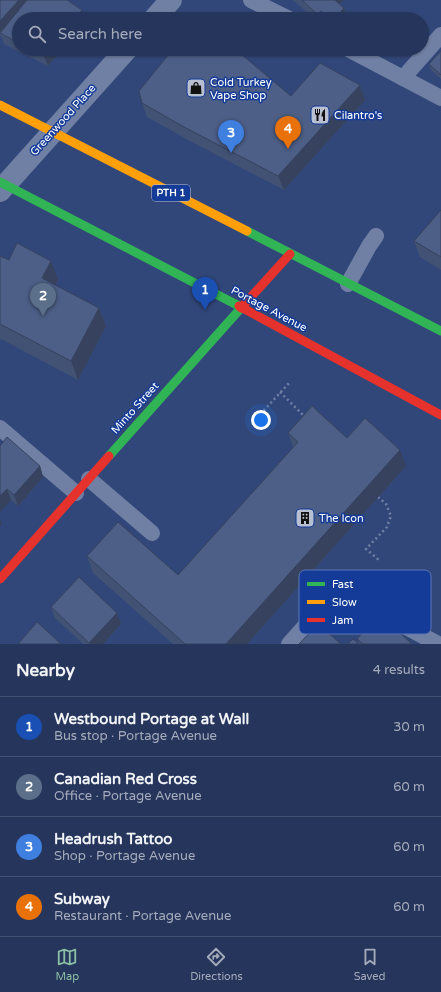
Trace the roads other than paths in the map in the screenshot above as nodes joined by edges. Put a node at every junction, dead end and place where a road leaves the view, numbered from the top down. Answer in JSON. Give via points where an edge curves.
{"nodes":[{"id":1,"x":171,"y":0,"type":"edge"},
{"id":2,"x":252,"y":0,"type":"edge"},
{"id":3,"x":160,"y":12,"type":"edge"},
{"id":4,"x":275,"y":12,"type":"edge"},
{"id":5,"x":441,"y":35,"type":"edge"},
{"id":6,"x":429,"y":49,"type":"edge"},
{"id":7,"x":121,"y":56,"type":"edge"},
{"id":8,"x":361,"y":56,"type":"edge"},
{"id":9,"x":422,"y":56,"type":"edge"},
{"id":10,"x":403,"y":78,"type":"junction"},
{"id":11,"x":441,"y":98,"type":"edge"},
{"id":12,"x":0,"y":105,"type":"edge"},
{"id":13,"x":52,"y":133,"type":"junction"},
{"id":14,"x":2,"y":186,"type":"edge"},
{"id":15,"x":376,"y":236,"type":"dead end"},
{"id":16,"x":290,"y":254,"type":"junction"},
{"id":17,"x":348,"y":284,"type":"junction"},
{"id":18,"x":240,"y":307,"type":"junction"},
{"id":19,"x":441,"y":331,"type":"edge"},
{"id":20,"x":441,"y":416,"type":"edge"},
{"id":21,"x":0,"y":428,"type":"edge"},
{"id":22,"x":89,"y":479,"type":"junction"},
{"id":23,"x":76,"y":493,"type":"junction"},
{"id":24,"x":152,"y":533,"type":"dead end"},
{"id":25,"x":0,"y":579,"type":"edge"},
{"id":26,"x":299,"y":633,"type":"edge"},
{"id":27,"x":419,"y":634,"type":"edge"},
{"id":28,"x":289,"y":644,"type":"edge"},
{"id":29,"x":438,"y":644,"type":"edge"}],
"edges":[{"from":1,"to":3,"type":"street"},
{"from":2,"to":4,"type":"lane"},
{"from":5,"to":6,"type":"lane"},
{"from":7,"to":13,"type":"street","name":"Greenwood Place"},
{"from":8,"to":10,"type":"lane"},
{"from":9,"to":10,"type":"lane"},
{"from":10,"to":11,"type":"lane"},
{"from":12,"to":13,"type":"main road","number":"PTH 1"},
{"from":13,"to":14,"type":"street","name":"Greenwood Place"},
{"from":13,"to":16,"type":"main road","number":"PTH 1"},
{"from":14,"to":18,"type":"main road","name":"Portage Avenue"},
{"from":15,"to":17,"type":"lane"},
{"from":16,"to":17,"type":"main road","number":"PTH 1"},
{"from":16,"to":18,"type":"main road","name":"Minto Street"},
{"from":17,"to":19,"type":"main road","number":"PTH 1"},
{"from":18,"to":20,"type":"main road","name":"Portage Avenue"},
{"from":18,"to":22,"type":"main road","name":"Minto Street"},
{"from":21,"to":23,"type":"lane"},
{"from":22,"to":23,"type":"main road","name":"Minto Street"},
{"from":22,"to":24,"type":"lane"},
{"from":23,"to":25,"type":"main road","name":"Minto Street"},
{"from":26,"to":28,"type":"lane"},
{"from":27,"to":29,"type":"lane"}]}
